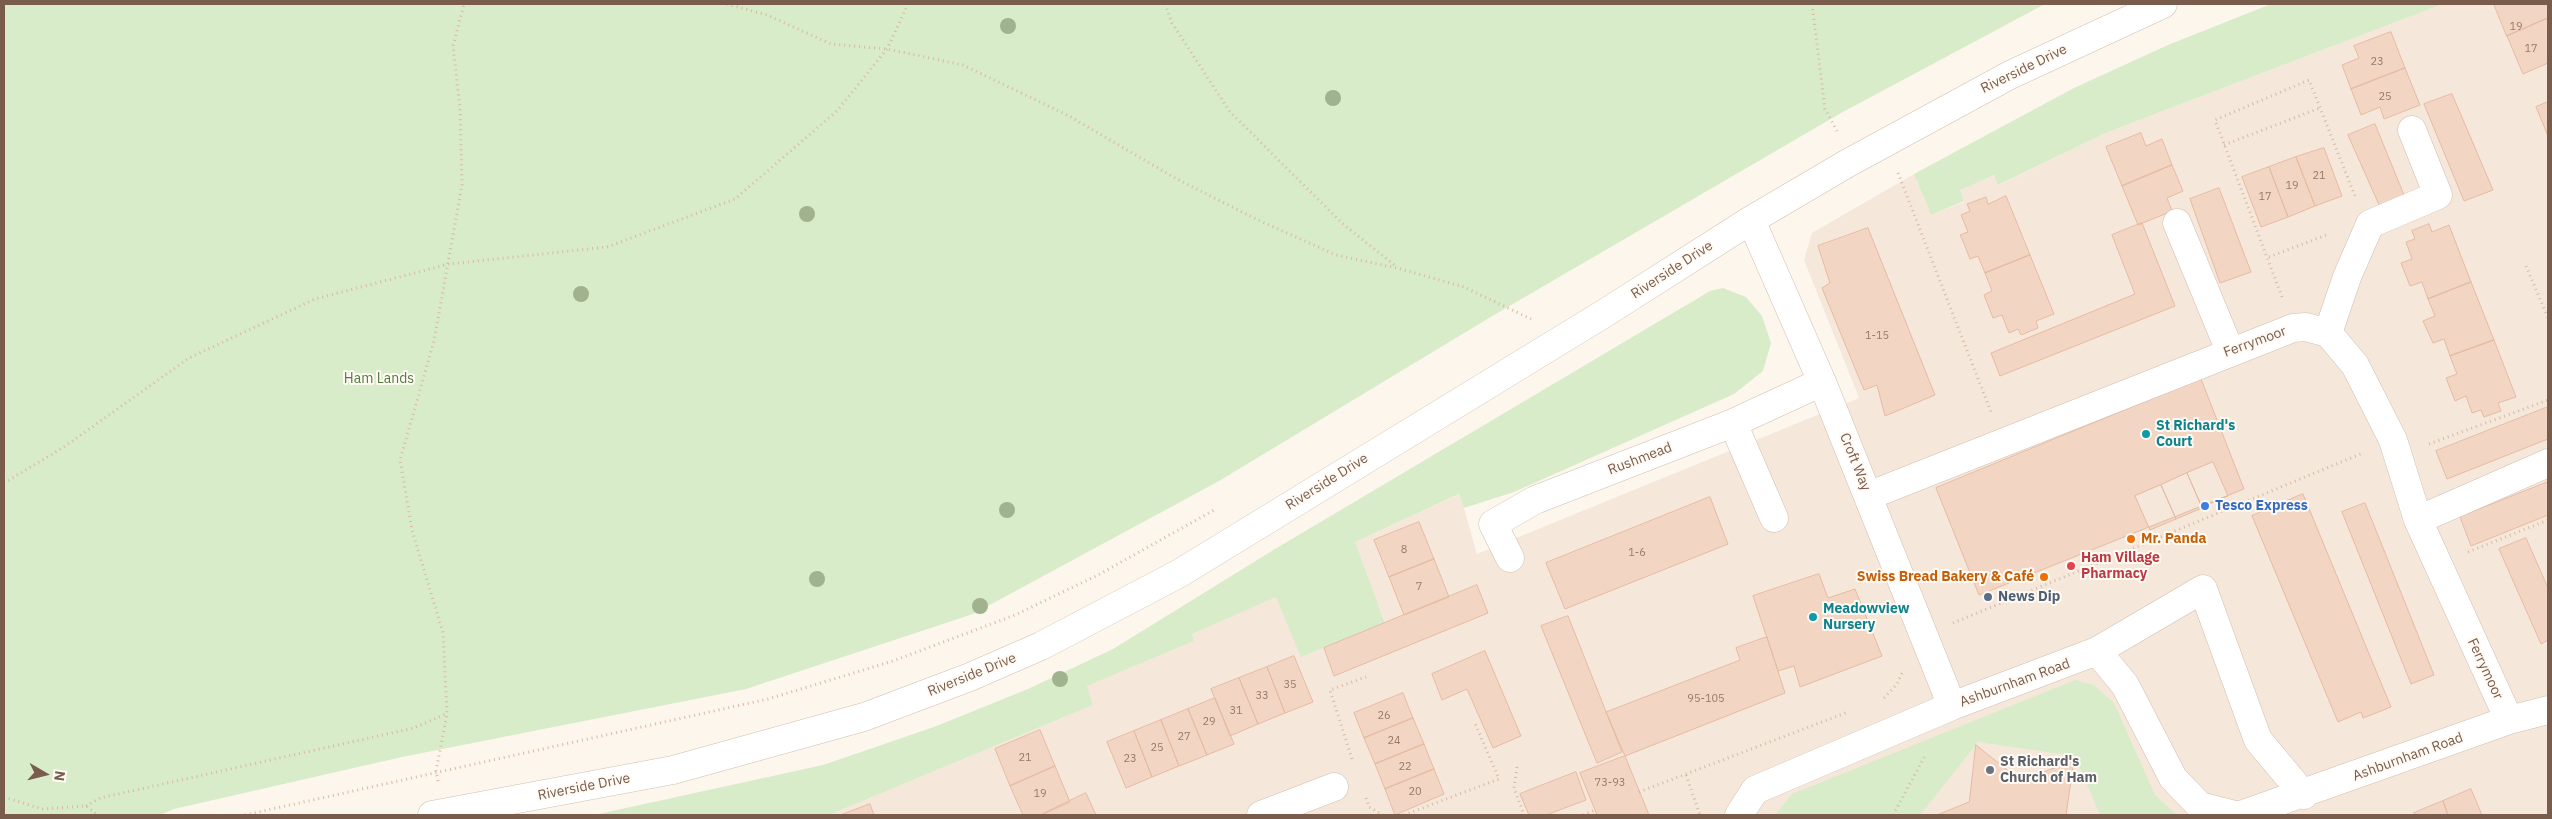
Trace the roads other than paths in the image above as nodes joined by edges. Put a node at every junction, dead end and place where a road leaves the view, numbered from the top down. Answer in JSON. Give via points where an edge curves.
{"nodes":[{"id":1,"x":2162,"y":4,"type":"edge"},
{"id":2,"x":2412,"y":130,"type":"dead end"},
{"id":3,"x":1750,"y":220,"type":"junction"},
{"id":4,"x":2177,"y":223,"type":"dead end"},
{"id":5,"x":2328,"y":333,"type":"junction"},
{"id":6,"x":2230,"y":351,"type":"junction"},
{"id":7,"x":1822,"y":382,"type":"junction"},
{"id":8,"x":1733,"y":423,"type":"junction"},
{"id":9,"x":2548,"y":463,"type":"edge"},
{"id":10,"x":1868,"y":496,"type":"junction"},
{"id":11,"x":1774,"y":518,"type":"dead end"},
{"id":12,"x":2418,"y":520,"type":"junction"},
{"id":13,"x":1510,"y":558,"type":"dead end"},
{"id":14,"x":2097,"y":651,"type":"junction"},
{"id":15,"x":1952,"y":706,"type":"junction"},
{"id":16,"x":2548,"y":710,"type":"edge"},
{"id":17,"x":2509,"y":720,"type":"junction"},
{"id":18,"x":1334,"y":787,"type":"dead end"},
{"id":19,"x":2304,"y":795,"type":"junction"},
{"id":20,"x":438,"y":814,"type":"edge"},
{"id":21,"x":1261,"y":815,"type":"edge"},
{"id":22,"x":1739,"y":815,"type":"edge"},
{"id":23,"x":2235,"y":815,"type":"edge"},
{"id":24,"x":2241,"y":815,"type":"edge"}],
"edges":[{"from":1,"to":3,"type":"street","name":"Riverside Drive","via":[[2010,75],[1886,141]]},
{"from":2,"to":5,"type":"street","via":[[2438,195],[2366,224]]},
{"from":3,"to":7,"type":"street","name":"Croft Way"},
{"from":3,"to":20,"type":"street","name":"Riverside Drive","via":[[1180,573],[1041,646],[864,718],[673,770]]},
{"from":4,"to":6,"type":"street"},
{"from":5,"to":6,"type":"street","name":"Ferrymoor","via":[[2306,327],[2293,328]]},
{"from":5,"to":12,"type":"street","name":"Ferrymoor","via":[[2355,365],[2396,448]]},
{"from":6,"to":10,"type":"street","name":"Ferrymoor"},
{"from":7,"to":8,"type":"street","name":"Rushmead"},
{"from":7,"to":10,"type":"street","name":"Croft Way"},
{"from":8,"to":11,"type":"street"},
{"from":8,"to":13,"type":"street","name":"Rushmead","via":[[1535,500],[1493,524]]},
{"from":9,"to":12,"type":"street"},
{"from":10,"to":15,"type":"street","name":"Croft Way"},
{"from":12,"to":17,"type":"street","name":"Ferrymoor"},
{"from":14,"to":15,"type":"street","name":"Ashburnham Road"},
{"from":14,"to":19,"type":"street","name":"Ashburnham Road","via":[[2203,589],[2258,740]]},
{"from":14,"to":23,"type":"street","via":[[2125,685],[2173,778],[2200,806]]},
{"from":15,"to":22,"type":"street","name":"Ashburnham Road","via":[[1755,790]]},
{"from":16,"to":17,"type":"street","name":"Ashburnham Road"},
{"from":17,"to":19,"type":"street","name":"Ashburnham Road"},
{"from":18,"to":21,"type":"street"},
{"from":19,"to":24,"type":"street","name":"Ashburnham Road"}]}
